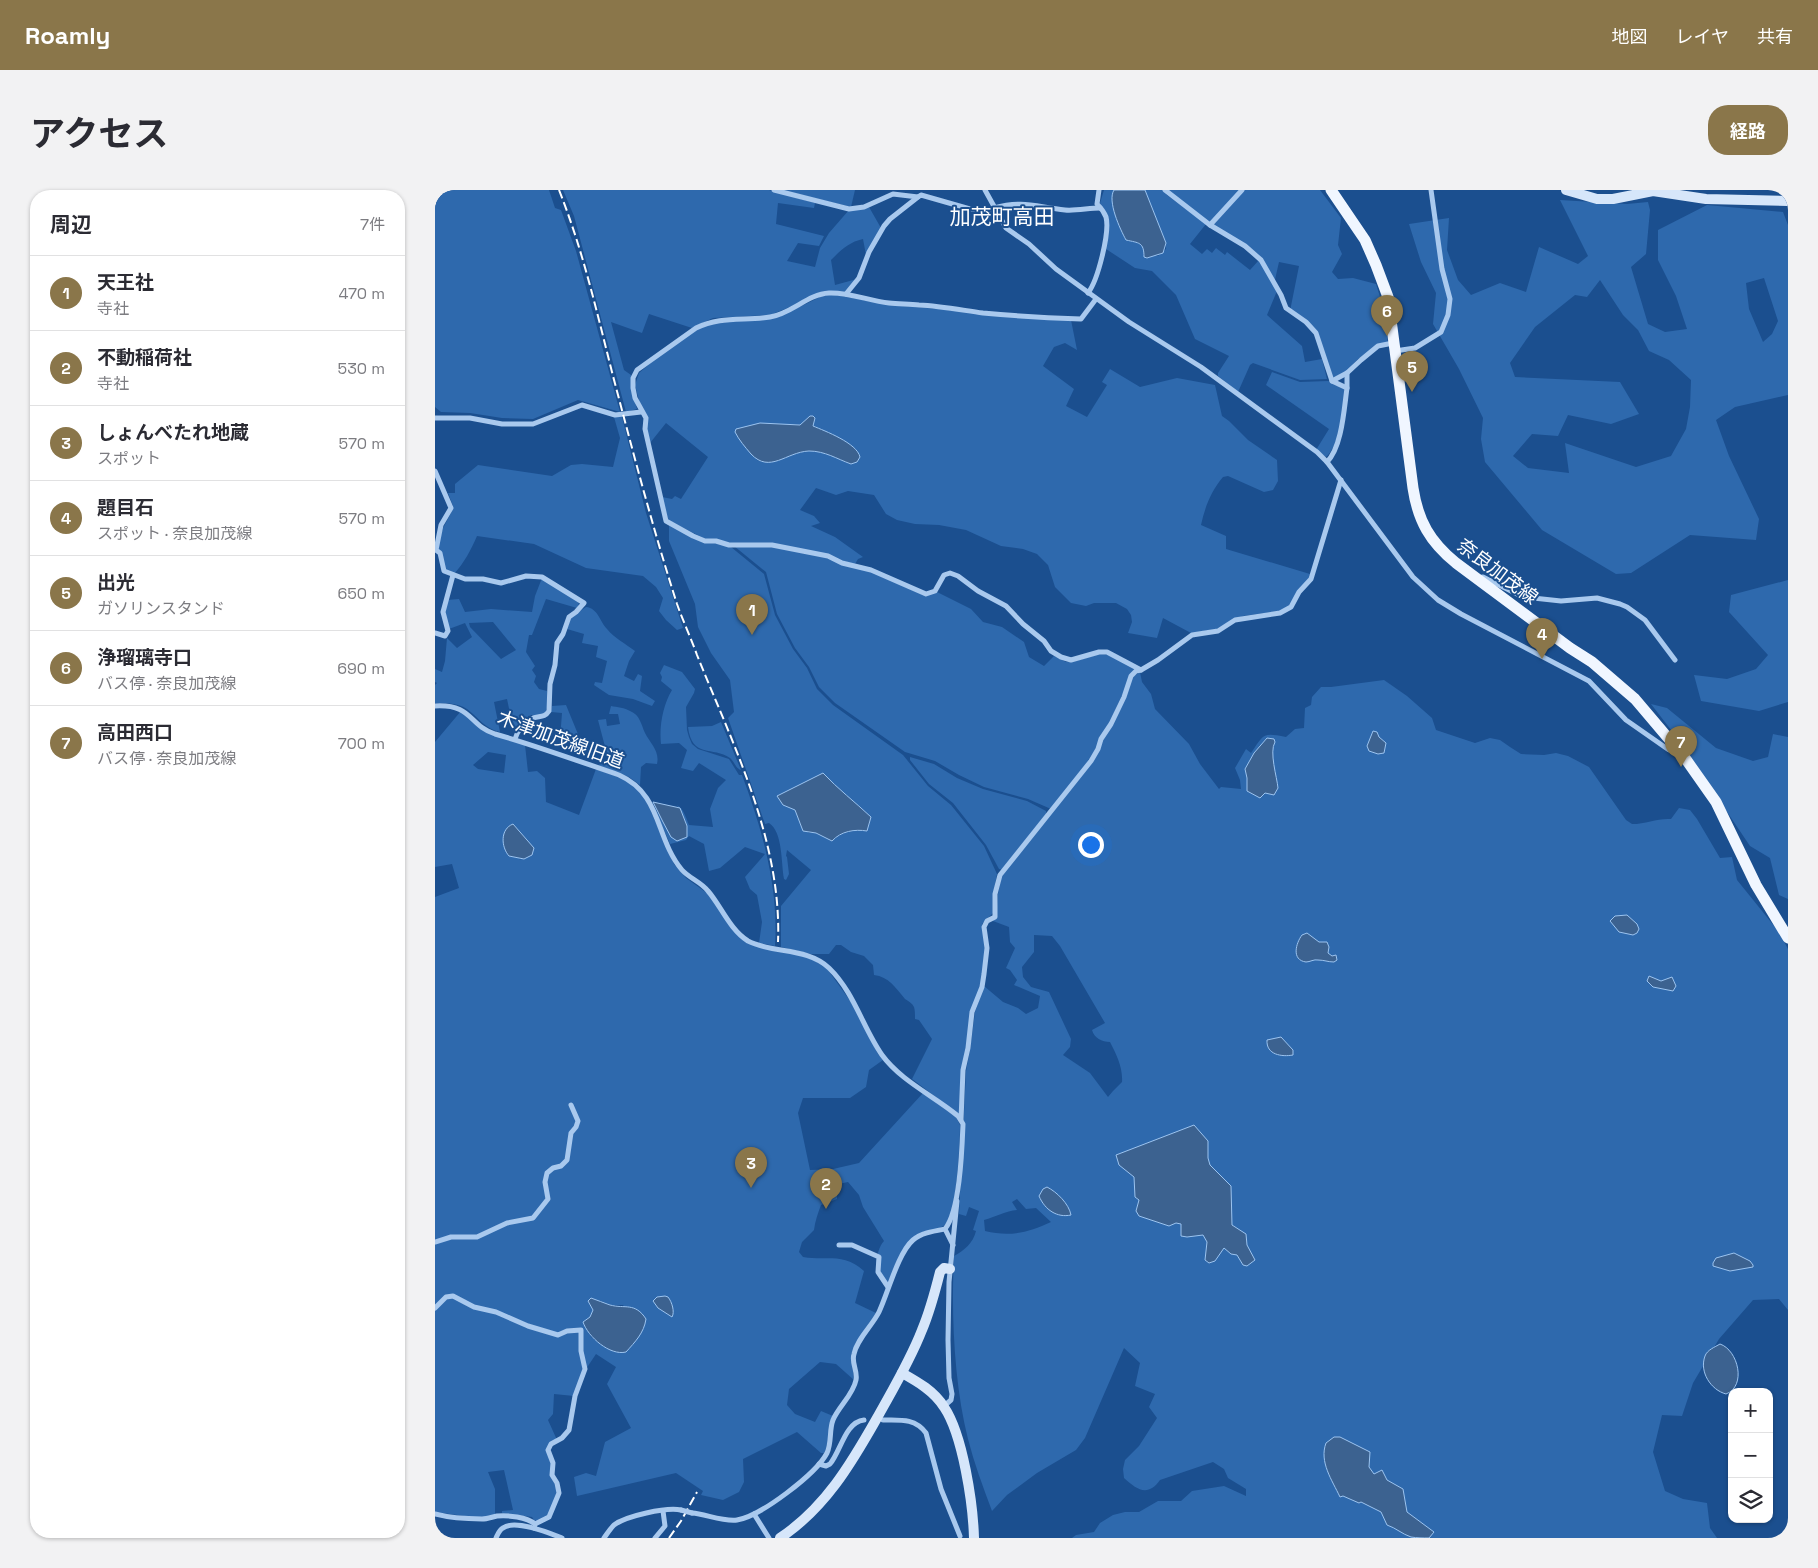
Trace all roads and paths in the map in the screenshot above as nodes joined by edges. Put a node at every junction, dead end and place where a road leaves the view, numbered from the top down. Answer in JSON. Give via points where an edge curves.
{"nodes":[{"id":1,"x":774,"y":190,"type":"edge"},
{"id":2,"x":985,"y":190,"type":"edge"},
{"id":3,"x":1099,"y":190,"type":"edge"},
{"id":4,"x":1103,"y":190,"type":"edge"},
{"id":5,"x":1165,"y":190,"type":"edge"},
{"id":6,"x":1242,"y":190,"type":"edge"},
{"id":7,"x":1331,"y":190,"type":"edge"},
{"id":8,"x":1431,"y":190,"type":"edge"},
{"id":9,"x":1566,"y":190,"type":"edge"},
{"id":10,"x":921,"y":194,"type":"edge"},
{"id":11,"x":1788,"y":201,"type":"edge"},
{"id":12,"x":1099,"y":206,"type":"junction"},
{"id":13,"x":995,"y":209,"type":"junction"},
{"id":14,"x":1210,"y":225,"type":"junction"},
{"id":15,"x":1088,"y":293,"type":"junction"},
{"id":16,"x":846,"y":294,"type":"junction"},
{"id":17,"x":1096,"y":299,"type":"junction"},
{"id":18,"x":1394,"y":347,"type":"junction"},
{"id":19,"x":1347,"y":373,"type":"junction"},
{"id":20,"x":1332,"y":380,"type":"junction"},
{"id":21,"x":1347,"y":388,"type":"junction"},
{"id":22,"x":641,"y":412,"type":"junction"},
{"id":23,"x":435,"y":418,"type":"edge"},
{"id":24,"x":1327,"y":462,"type":"junction"},
{"id":25,"x":435,"y":471,"type":"edge"},
{"id":26,"x":1341,"y":480,"type":"junction"},
{"id":27,"x":453,"y":575,"type":"junction"},
{"id":28,"x":1479,"y":579,"type":"junction"},
{"id":29,"x":435,"y":633,"type":"edge"},
{"id":30,"x":1675,"y":660,"type":"dead end"},
{"id":31,"x":1141,"y":670,"type":"junction"},
{"id":32,"x":435,"y":706,"type":"edge"},
{"id":33,"x":515,"y":738,"type":"junction"},
{"id":34,"x":1679,"y":751,"type":"junction"},
{"id":35,"x":1788,"y":938,"type":"edge"},
{"id":36,"x":571,"y":1105,"type":"dead end"},
{"id":37,"x":961,"y":1120,"type":"junction"},
{"id":38,"x":958,"y":1188,"type":"junction"},
{"id":39,"x":945,"y":1230,"type":"junction"},
{"id":40,"x":435,"y":1242,"type":"edge"},
{"id":41,"x":839,"y":1244,"type":"dead end"},
{"id":42,"x":953,"y":1245,"type":"junction"},
{"id":43,"x":950,"y":1269,"type":"junction"},
{"id":44,"x":888,"y":1287,"type":"junction"},
{"id":45,"x":435,"y":1308,"type":"edge"},
{"id":46,"x":903,"y":1373,"type":"junction"},
{"id":47,"x":944,"y":1406,"type":"junction"},
{"id":48,"x":864,"y":1420,"type":"dead end"},
{"id":49,"x":883,"y":1420,"type":"dead end"},
{"id":50,"x":819,"y":1464,"type":"junction"},
{"id":51,"x":663,"y":1511,"type":"junction"},
{"id":52,"x":435,"y":1514,"type":"edge"},
{"id":53,"x":754,"y":1514,"type":"junction"},
{"id":54,"x":534,"y":1526,"type":"junction"},
{"id":55,"x":960,"y":1536,"type":"dead end"},
{"id":56,"x":553,"y":1537,"type":"edge"},
{"id":57,"x":496,"y":1538,"type":"edge"},
{"id":58,"x":561,"y":1538,"type":"edge"},
{"id":59,"x":604,"y":1538,"type":"edge"},
{"id":60,"x":655,"y":1538,"type":"edge"},
{"id":61,"x":769,"y":1538,"type":"edge"},
{"id":62,"x":780,"y":1538,"type":"edge"},
{"id":63,"x":974,"y":1538,"type":"edge"}],
"edges":[{"from":1,"to":10,"type":"street","via":[[849,208],[864,207],[893,194]]},
{"from":2,"to":13,"type":"street"},
{"from":3,"to":12,"type":"street"},
{"from":4,"to":12,"type":"street"},
{"from":5,"to":14,"type":"street"},
{"from":6,"to":14,"type":"street"},
{"from":7,"to":18,"type":"main road","name":"奈良加茂線","via":[[1365,240],[1376,265],[1387,297]]},
{"from":8,"to":18,"type":"street","via":[[1442,269],[1450,299],[1448,315],[1441,332],[1410,350]]},
{"from":9,"to":11,"type":"street","via":[[1597,199],[1653,191],[1706,199]]},
{"from":10,"to":13,"type":"street","via":[[970,209]]},
{"from":10,"to":16,"type":"street","via":[[884,226],[859,278]]},
{"from":12,"to":13,"type":"street","via":[[1067,210],[1021,203]]},
{"from":12,"to":15,"type":"street","via":[[1106,223],[1103,249],[1096,278]]},
{"from":13,"to":15,"type":"street","via":[[1006,228]]},
{"from":14,"to":20,"type":"street","via":[[1261,260],[1286,308],[1316,333]]},
{"from":15,"to":17,"type":"street"},
{"from":16,"to":17,"type":"street","via":[[891,304],[1081,319]]},
{"from":16,"to":22,"type":"street","via":[[822,294],[771,317],[714,320],[696,328],[635,373],[633,388]]},
{"from":17,"to":24,"type":"street","via":[[1201,367]]},
{"from":18,"to":19,"type":"street","via":[[1378,346]]},
{"from":18,"to":28,"type":"main road","name":"奈良加茂線","via":[[1416,508],[1438,547]]},
{"from":19,"to":20,"type":"street"},
{"from":19,"to":21,"type":"street"},
{"from":20,"to":21,"type":"street"},
{"from":21,"to":24,"type":"street","via":[[1336,447]]},
{"from":22,"to":23,"type":"street","via":[[615,416],[581,405],[533,424]]},
{"from":22,"to":31,"type":"street","via":[[646,418],[645,429],[666,521],[685,532],[705,541],[729,545],[772,545],[822,555],[871,570],[926,594],[935,590],[943,575],[949,573],[1006,606],[1061,657],[1071,660],[1107,652]]},
{"from":24,"to":26,"type":"street"},
{"from":25,"to":27,"type":"street","via":[[451,508],[441,525],[436,550],[440,553],[443,570]]},
{"from":26,"to":31,"type":"street","via":[[1311,579],[1291,607],[1280,613],[1235,620],[1218,631],[1192,635]]},
{"from":26,"to":34,"type":"street","via":[[1413,577],[1438,600],[1589,681],[1626,720],[1669,750]]},
{"from":27,"to":29,"type":"street","via":[[443,612],[448,631],[445,636]]},
{"from":27,"to":33,"type":"street","via":[[501,583],[526,576],[542,577],[584,603],[569,617],[556,646],[549,711],[545,716],[532,718],[518,730]]},
{"from":28,"to":30,"type":"street","via":[[1483,577],[1523,597],[1561,601],[1597,598],[1620,604],[1645,620]]},
{"from":28,"to":34,"type":"main road","name":"奈良加茂線","via":[[1592,662],[1635,699]]},
{"from":31,"to":37,"type":"street","via":[[1131,676],[1124,697],[1091,761],[1000,875],[995,894],[995,917],[984,927],[987,948],[984,974],[972,1012],[963,1070]]},
{"from":32,"to":33,"type":"street","name":"木津加茂線旧道","via":[[458,708],[489,731]]},
{"from":33,"to":37,"type":"street","name":"木津加茂線旧道","via":[[634,783],[648,799],[678,866],[708,892],[737,932],[753,943],[821,961],[852,1000],[883,1057]]},
{"from":34,"to":35,"type":"main road","name":"奈良加茂線","via":[[1716,802],[1756,885]]},
{"from":36,"to":40,"type":"street","via":[[578,1121],[571,1132],[567,1160],[547,1173],[548,1199],[535,1217],[507,1223],[477,1238],[451,1237]]},
{"from":37,"to":38,"type":"street"},
{"from":38,"to":39,"type":"street","via":[[951,1220]]},
{"from":38,"to":42,"type":"street"},
{"from":39,"to":42,"type":"street"},
{"from":39,"to":44,"type":"street","via":[[924,1234],[912,1241]]},
{"from":41,"to":44,"type":"street","via":[[852,1245],[879,1257],[878,1272]]},
{"from":42,"to":43,"type":"street"},
{"from":43,"to":46,"type":"street","via":[[944,1268],[940,1272],[928,1316]]},
{"from":43,"to":47,"type":"street","via":[[948,1340],[952,1394]]},
{"from":44,"to":50,"type":"street","via":[[879,1312],[854,1352],[856,1382],[833,1420],[829,1448]]},
{"from":45,"to":54,"type":"street","via":[[446,1297],[453,1296],[558,1335],[581,1330],[585,1369],[575,1396],[569,1430],[548,1450],[559,1493],[549,1517]]},
{"from":46,"to":47,"type":"street"},
{"from":46,"to":62,"type":"street","via":[[840,1480],[814,1510]]},
{"from":47,"to":63,"type":"street","via":[[955,1429],[972,1501]]},
{"from":48,"to":50,"type":"street","via":[[852,1426],[830,1464]]},
{"from":49,"to":55,"type":"street","via":[[913,1422],[926,1433],[941,1489]]},
{"from":50,"to":53,"type":"street"},
{"from":51,"to":53,"type":"street","bridge":true,"via":[[673,1509],[735,1520]]},
{"from":51,"to":59,"type":"street","via":[[630,1516],[615,1525]]},
{"from":51,"to":60,"type":"street","via":[[665,1526]]},
{"from":52,"to":54,"type":"street","via":[[484,1520],[504,1516],[531,1521]]},
{"from":53,"to":61,"type":"street"},
{"from":54,"to":56,"type":"street"},
{"from":54,"to":57,"type":"street","via":[[507,1525]]},
{"from":56,"to":58,"type":"street"}]}
